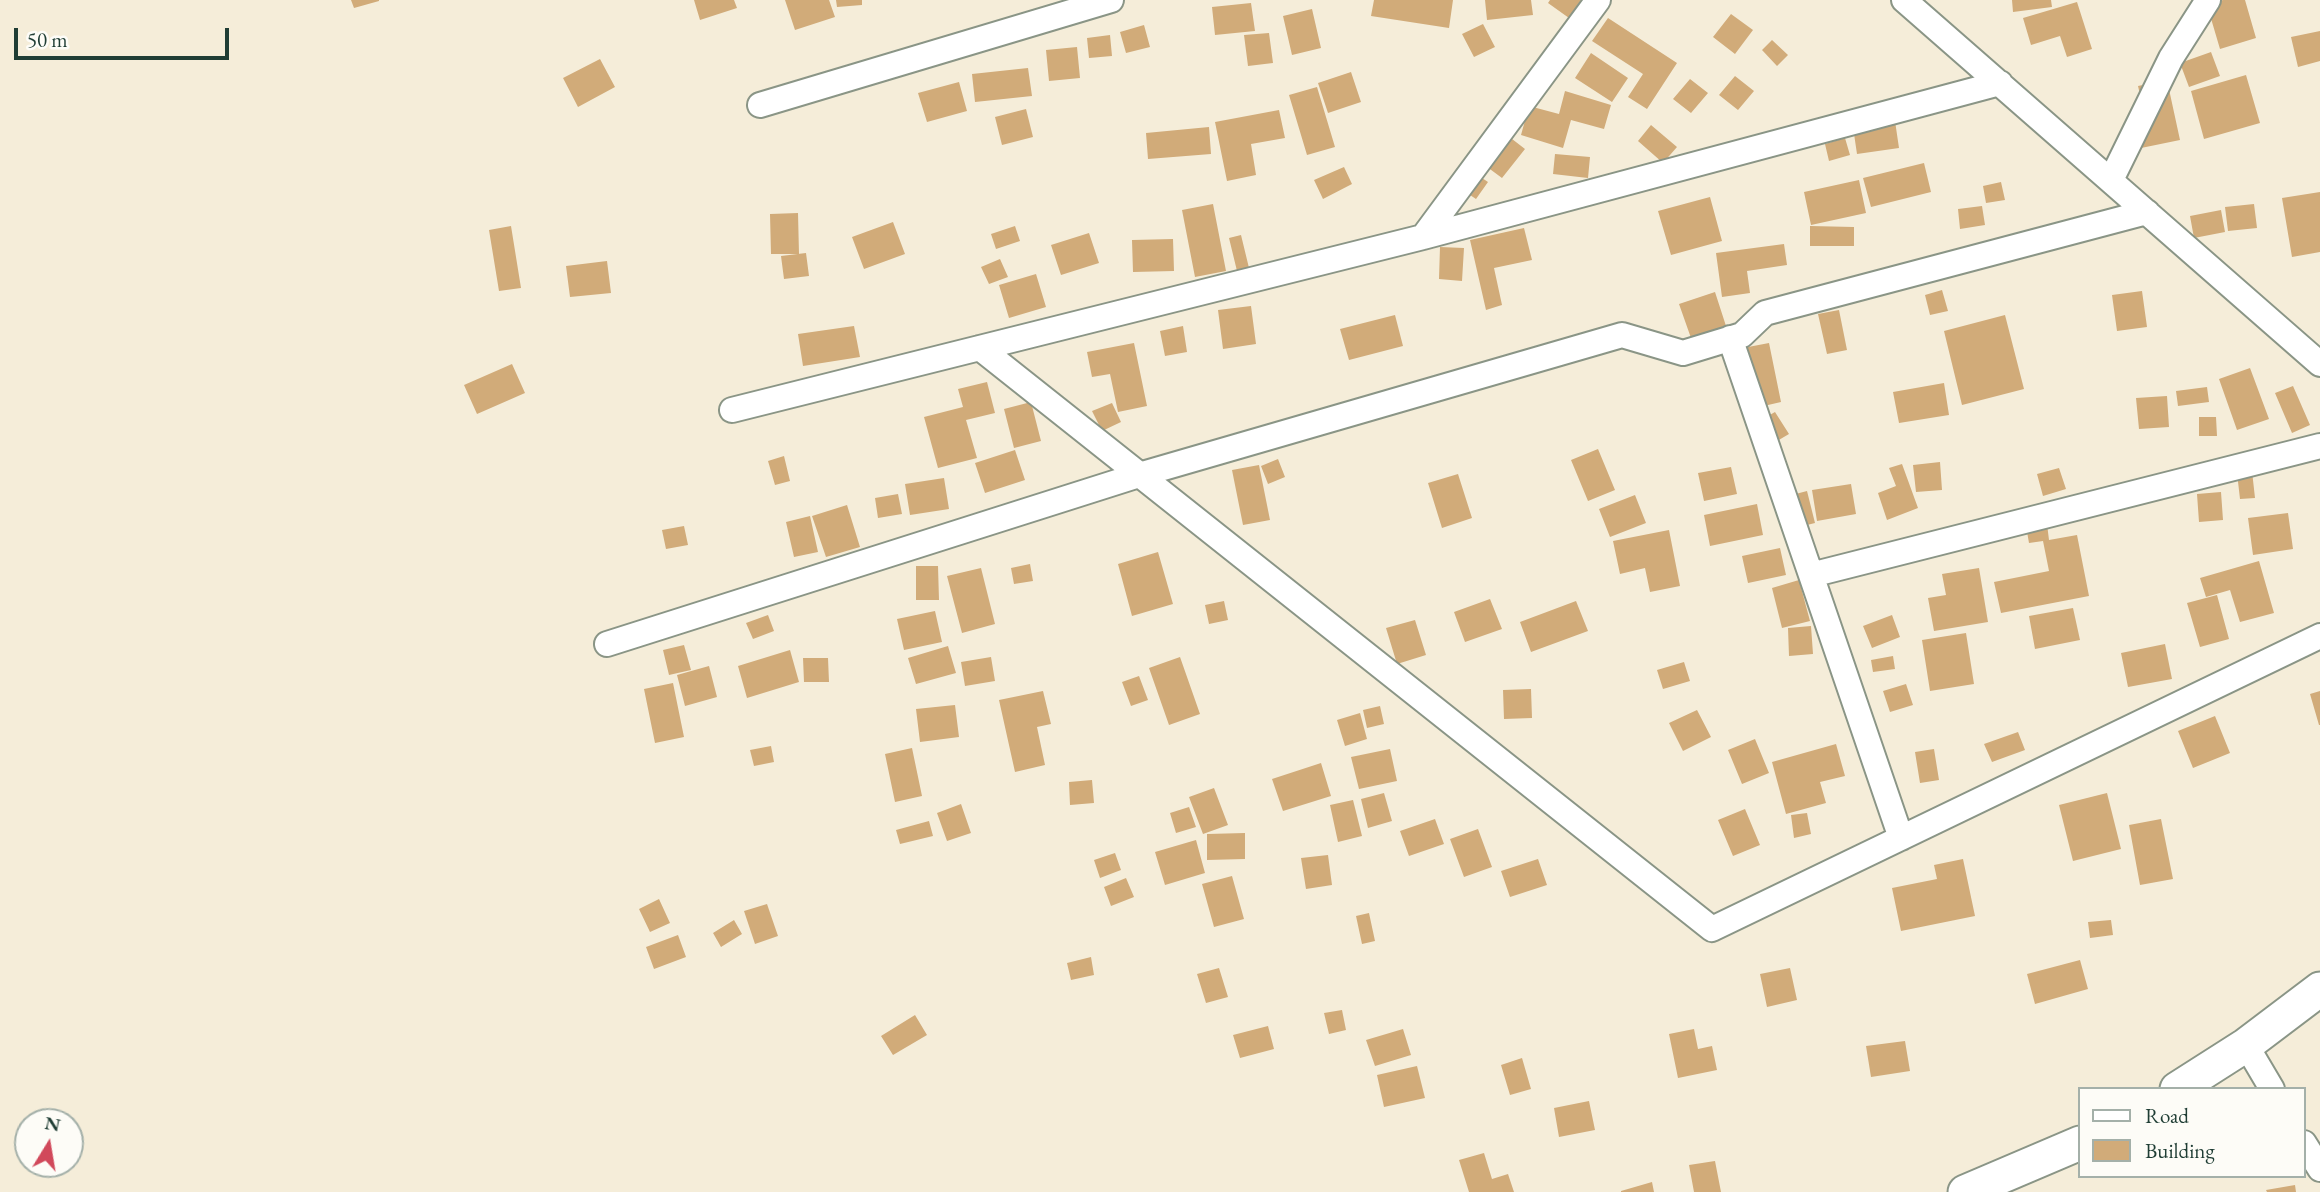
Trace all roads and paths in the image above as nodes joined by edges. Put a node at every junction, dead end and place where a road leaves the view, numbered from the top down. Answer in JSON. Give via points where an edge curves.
{"nodes":[{"id":1,"x":1111,"y":0,"type":"edge"},
{"id":2,"x":1598,"y":0,"type":"edge"},
{"id":3,"x":1904,"y":0,"type":"edge"},
{"id":4,"x":2208,"y":0,"type":"edge"},
{"id":5,"x":2000,"y":83,"type":"junction"},
{"id":6,"x":761,"y":105,"type":"dead end"},
{"id":7,"x":2111,"y":180,"type":"junction"},
{"id":8,"x":2147,"y":212,"type":"junction"},
{"id":9,"x":1423,"y":237,"type":"junction"},
{"id":10,"x":1730,"y":338,"type":"junction"},
{"id":11,"x":980,"y":348,"type":"junction"},
{"id":12,"x":2320,"y":364,"type":"edge"},
{"id":13,"x":732,"y":410,"type":"dead end"},
{"id":14,"x":2320,"y":446,"type":"edge"},
{"id":15,"x":1139,"y":475,"type":"junction"},
{"id":16,"x":1811,"y":575,"type":"junction"},
{"id":17,"x":2320,"y":636,"type":"edge"},
{"id":18,"x":607,"y":644,"type":"dead end"},
{"id":19,"x":1901,"y":838,"type":"junction"},
{"id":20,"x":2320,"y":989,"type":"edge"},
{"id":21,"x":2246,"y":1045,"type":"junction"},
{"id":22,"x":2180,"y":1087,"type":"edge"},
{"id":23,"x":2271,"y":1087,"type":"edge"},
{"id":24,"x":2078,"y":1144,"type":"edge"},
{"id":25,"x":2306,"y":1146,"type":"edge"},
{"id":26,"x":2320,"y":1169,"type":"edge"},
{"id":27,"x":1965,"y":1192,"type":"edge"}],
"edges":[{"from":1,"to":6,"type":"street"},
{"from":2,"to":9,"type":"street"},
{"from":3,"to":5,"type":"street"},
{"from":4,"to":7,"type":"street","via":[[2171,58]]},
{"from":5,"to":7,"type":"street"},
{"from":5,"to":9,"type":"street"},
{"from":7,"to":8,"type":"street"},
{"from":8,"to":10,"type":"street","via":[[1765,313],[1742,335]]},
{"from":8,"to":12,"type":"street"},
{"from":9,"to":11,"type":"street"},
{"from":10,"to":15,"type":"street","via":[[1684,353],[1622,335]]},
{"from":10,"to":16,"type":"street"},
{"from":11,"to":13,"type":"street"},
{"from":11,"to":15,"type":"street"},
{"from":14,"to":16,"type":"street"},
{"from":15,"to":18,"type":"street"},
{"from":15,"to":19,"type":"street","via":[[1712,929]]},
{"from":16,"to":19,"type":"street"},
{"from":17,"to":19,"type":"street"},
{"from":20,"to":21,"type":"street"},
{"from":21,"to":22,"type":"street"},
{"from":21,"to":23,"type":"street"},
{"from":24,"to":27,"type":"street"},
{"from":25,"to":26,"type":"street"}]}
